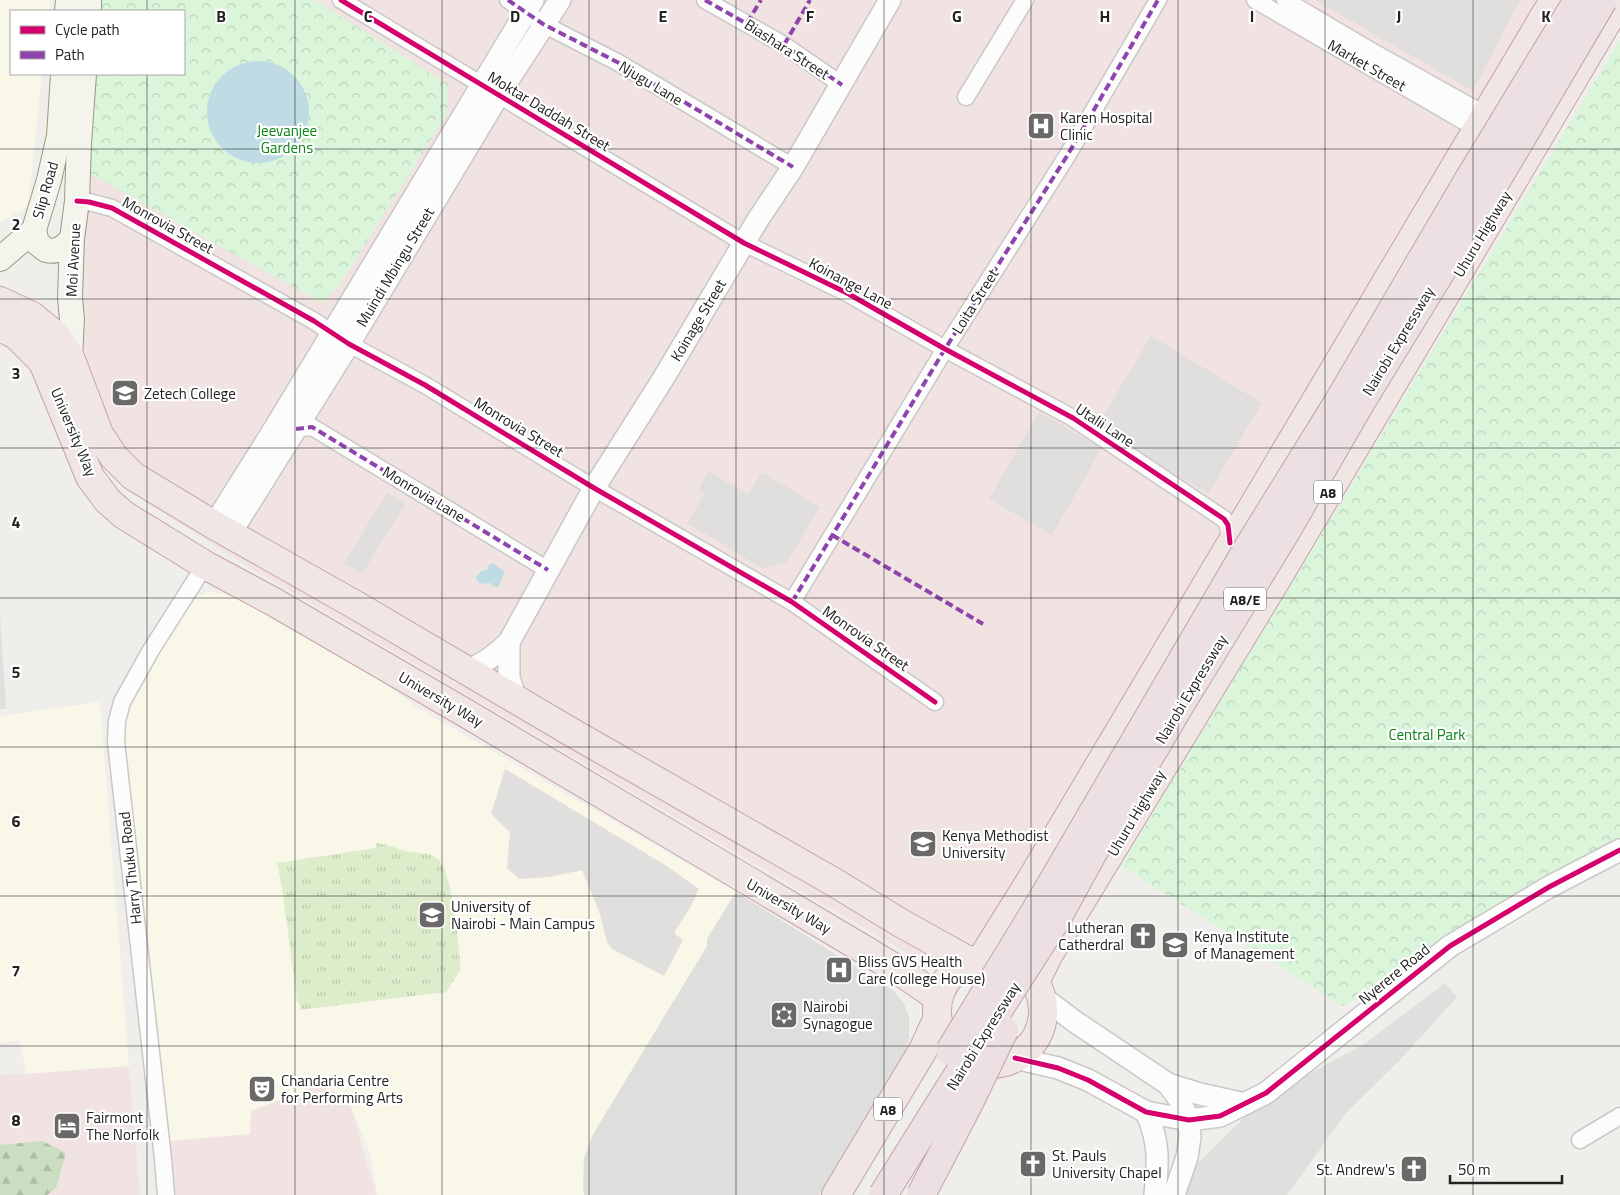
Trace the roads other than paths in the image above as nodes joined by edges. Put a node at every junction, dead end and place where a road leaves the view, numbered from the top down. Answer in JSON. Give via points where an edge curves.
{"nodes":[{"id":1,"x":341,"y":0,"type":"edge"},
{"id":2,"x":508,"y":0,"type":"edge"},
{"id":3,"x":560,"y":0,"type":"edge"},
{"id":4,"x":705,"y":0,"type":"edge"},
{"id":5,"x":890,"y":0,"type":"edge"},
{"id":6,"x":1024,"y":0,"type":"edge"},
{"id":7,"x":1158,"y":0,"type":"edge"},
{"id":8,"x":1255,"y":0,"type":"edge"},
{"id":9,"x":1285,"y":0,"type":"edge"},
{"id":10,"x":1554,"y":0,"type":"edge"},
{"id":11,"x":1578,"y":0,"type":"edge"},
{"id":12,"x":1603,"y":0,"type":"edge"},
{"id":13,"x":1620,"y":0,"type":"edge"},
{"id":14,"x":530,"y":6,"type":"edge"},
{"id":15,"x":544,"y":24,"type":"junction"},
{"id":16,"x":63,"y":75,"type":"edge"},
{"id":17,"x":84,"y":75,"type":"edge"},
{"id":18,"x":842,"y":85,"type":"junction"},
{"id":19,"x":490,"y":90,"type":"junction"},
{"id":20,"x":966,"y":97,"type":"dead end"},
{"id":21,"x":1482,"y":123,"type":"junction"},
{"id":22,"x":793,"y":168,"type":"junction"},
{"id":23,"x":77,"y":201,"type":"junction"},
{"id":24,"x":34,"y":230,"type":"junction"},
{"id":25,"x":72,"y":239,"type":"junction"},
{"id":26,"x":744,"y":243,"type":"junction"},
{"id":27,"x":0,"y":258,"type":"edge"},
{"id":28,"x":0,"y":301,"type":"edge"},
{"id":29,"x":8,"y":331,"type":"edge"},
{"id":30,"x":340,"y":339,"type":"junction"},
{"id":31,"x":945,"y":349,"type":"junction"},
{"id":32,"x":70,"y":357,"type":"junction"},
{"id":33,"x":296,"y":429,"type":"junction"},
{"id":34,"x":594,"y":488,"type":"junction"},
{"id":35,"x":222,"y":530,"type":"junction"},
{"id":36,"x":1230,"y":543,"type":"junction"},
{"id":37,"x":205,"y":565,"type":"junction"},
{"id":38,"x":548,"y":570,"type":"junction"},
{"id":39,"x":792,"y":602,"type":"junction"},
{"id":40,"x":509,"y":642,"type":"junction"},
{"id":41,"x":466,"y":670,"type":"junction"},
{"id":42,"x":516,"y":699,"type":"junction"},
{"id":43,"x":935,"y":702,"type":"dead end"},
{"id":44,"x":1620,"y":850,"type":"edge"},
{"id":45,"x":1056,"y":920,"type":"junction"},
{"id":46,"x":976,"y":959,"type":"junction"},
{"id":47,"x":1038,"y":989,"type":"junction"},
{"id":48,"x":937,"y":1009,"type":"junction"},
{"id":49,"x":1007,"y":1061,"type":"junction"},
{"id":50,"x":1168,"y":1084,"type":"junction"},
{"id":51,"x":1245,"y":1104,"type":"junction"},
{"id":52,"x":1146,"y":1112,"type":"junction"},
{"id":53,"x":1220,"y":1116,"type":"junction"},
{"id":54,"x":1620,"y":1116,"type":"edge"},
{"id":55,"x":1189,"y":1120,"type":"junction"},
{"id":56,"x":1580,"y":1140,"type":"dead end"},
{"id":57,"x":1187,"y":1157,"type":"junction"},
{"id":58,"x":166,"y":1195,"type":"edge"},
{"id":59,"x":836,"y":1195,"type":"edge"},
{"id":60,"x":862,"y":1195,"type":"edge"},
{"id":61,"x":883,"y":1195,"type":"edge"},
{"id":62,"x":895,"y":1195,"type":"edge"},
{"id":63,"x":921,"y":1195,"type":"edge"},
{"id":64,"x":1155,"y":1195,"type":"edge"},
{"id":65,"x":1174,"y":1195,"type":"edge"}],
"edges":[{"from":1,"to":19,"type":"street","name":"Moktar Daddah Street"},
{"from":2,"to":14,"type":"street","name":"Njugu Lane"},
{"from":3,"to":15,"type":"street","name":"Muindi Mbingu Street"},
{"from":4,"to":18,"type":"street","name":"Biashara Street","via":[[784,45]]},
{"from":5,"to":18,"type":"street","name":"Koinage Street"},
{"from":6,"to":20,"type":"street"},
{"from":7,"to":31,"type":"street","name":"Loita Street","via":[[1067,156]]},
{"from":8,"to":21,"type":"street","name":"Market Street","via":[[1467,123]]},
{"from":9,"to":21,"type":"street","name":"Market Street","via":[[1467,104],[1475,109]]},
{"from":10,"to":21,"type":"highway","number":"A8"},
{"from":11,"to":60,"type":"highway","name":"Nairobi Expressway","number":"A8/E","bridge":true,"via":[[1249,546],[1039,905]]},
{"from":12,"to":45,"type":"highway","name":"Nairobi Expressway","number":"A8/E","bridge":true,"via":[[1167,727]]},
{"from":13,"to":47,"type":"highway","name":"Uhuru Highway","number":"A8","via":[[1275,582],[1049,954]]},
{"from":14,"to":15,"type":"street","name":"Njugu Lane"},
{"from":14,"to":19,"type":"street","name":"Muindi Mbingu Street"},
{"from":15,"to":19,"type":"street","name":"Muindi Mbingu Street"},
{"from":15,"to":22,"type":"street","name":"Njugu Lane","via":[[619,63]]},
{"from":16,"to":24,"type":"main road","name":"Slip Road","via":[[59,136]]},
{"from":17,"to":23,"type":"main road","name":"Moi Avenue"},
{"from":18,"to":22,"type":"street","name":"Koinage Street"},
{"from":19,"to":26,"type":"street","name":"Moktar Daddah Street"},
{"from":19,"to":30,"type":"street","name":"Muindi Mbingu Street"},
{"from":21,"to":36,"type":"highway","number":"A8"},
{"from":22,"to":26,"type":"street","name":"Koinage Street"},
{"from":23,"to":25,"type":"main road","name":"Moi Avenue"},
{"from":23,"to":30,"type":"street","name":"Monrovia Street","via":[[112,208],[314,321]]},
{"from":24,"to":25,"type":"main road","via":[[38,243],[46,250],[56,251]]},
{"from":24,"to":27,"type":"main road","name":"Slip Road"},
{"from":25,"to":32,"type":"main road","name":"Moi Avenue"},
{"from":26,"to":31,"type":"street","name":"Koinange Lane","via":[[848,293]]},
{"from":26,"to":34,"type":"street","name":"Koinage Street"},
{"from":28,"to":32,"type":"highway","via":[[32,316],[55,335]]},
{"from":29,"to":37,"type":"highway","name":"University Way","via":[[43,362],[90,477],[108,501],[124,515]]},
{"from":30,"to":33,"type":"street","name":"Muindi Mbingu Street"},
{"from":30,"to":34,"type":"street","name":"Monrovia Street","via":[[425,385]]},
{"from":30,"to":35,"type":"street","name":"Muindi Mbingu Street"},
{"from":31,"to":36,"type":"street","name":"Utalii Lane","via":[[1073,418],[1224,519]]},
{"from":31,"to":39,"type":"street","name":"Loita Street"},
{"from":32,"to":35,"type":"highway","name":"University Way","via":[[99,434],[114,457],[133,476]]},
{"from":33,"to":35,"type":"street","name":"Muindi Mbingu Street"},
{"from":33,"to":38,"type":"street","name":"Monrovia Lane","via":[[312,427]]},
{"from":34,"to":38,"type":"street","name":"Koinage Street"},
{"from":34,"to":39,"type":"street","name":"Monrovia Street"},
{"from":35,"to":41,"type":"highway","name":"University Way"},
{"from":36,"to":46,"type":"highway","number":"A8","via":[[1030,882]]},
{"from":37,"to":48,"type":"highway","name":"University Way","via":[[462,711],[893,967]]},
{"from":37,"to":58,"type":"street","name":"Harry Thuku Road","via":[[151,650],[122,702],[117,721],[116,742]]},
{"from":38,"to":40,"type":"street","name":"Koinage Street"},
{"from":39,"to":43,"type":"street","name":"Monrovia Street"},
{"from":40,"to":41,"type":"street","name":"Koinage Street","via":[[480,666]]},
{"from":40,"to":42,"type":"street","name":"Koinage Street","via":[[509,678]]},
{"from":41,"to":42,"type":"highway","name":"University Way"},
{"from":42,"to":46,"type":"highway","name":"University Way","via":[[899,922]]},
{"from":44,"to":51,"type":"street","name":"Nyerere Road","via":[[1549,887],[1450,946],[1266,1093]]},
{"from":45,"to":61,"type":"highway","name":"Nairobi Expressway","number":"A8/E","bridge":true},
{"from":45,"to":63,"type":"highway","bridge":true,"via":[[970,1101]]},
{"from":46,"to":47,"type":"highway","via":[[1012,962],[1025,970]]},
{"from":46,"to":48,"type":"highway","number":"A8","via":[[954,970],[943,983]]},
{"from":47,"to":49,"type":"highway","number":"A8","via":[[1043,1010],[1036,1038],[1027,1049]]},
{"from":47,"to":50,"type":"street","via":[[1074,1021]]},
{"from":48,"to":49,"type":"highway","via":[[950,1047],[964,1058],[981,1064]]},
{"from":48,"to":59,"type":"highway","number":"A8","via":[[923,1050]]},
{"from":49,"to":52,"type":"street","via":[[1058,1068],[1088,1080]]},
{"from":49,"to":62,"type":"highway","number":"A8","via":[[967,1087]]},
{"from":50,"to":51,"type":"street"},
{"from":50,"to":55,"type":"street"},
{"from":51,"to":53,"type":"street","name":"Nyerere Road"},
{"from":52,"to":55,"type":"street"},
{"from":52,"to":64,"type":"street","via":[[1157,1147]]},
{"from":53,"to":55,"type":"street","name":"Nyerere Road"},
{"from":53,"to":57,"type":"street"},
{"from":54,"to":56,"type":"street"},
{"from":55,"to":57,"type":"street"},
{"from":57,"to":65,"type":"street"}]}
